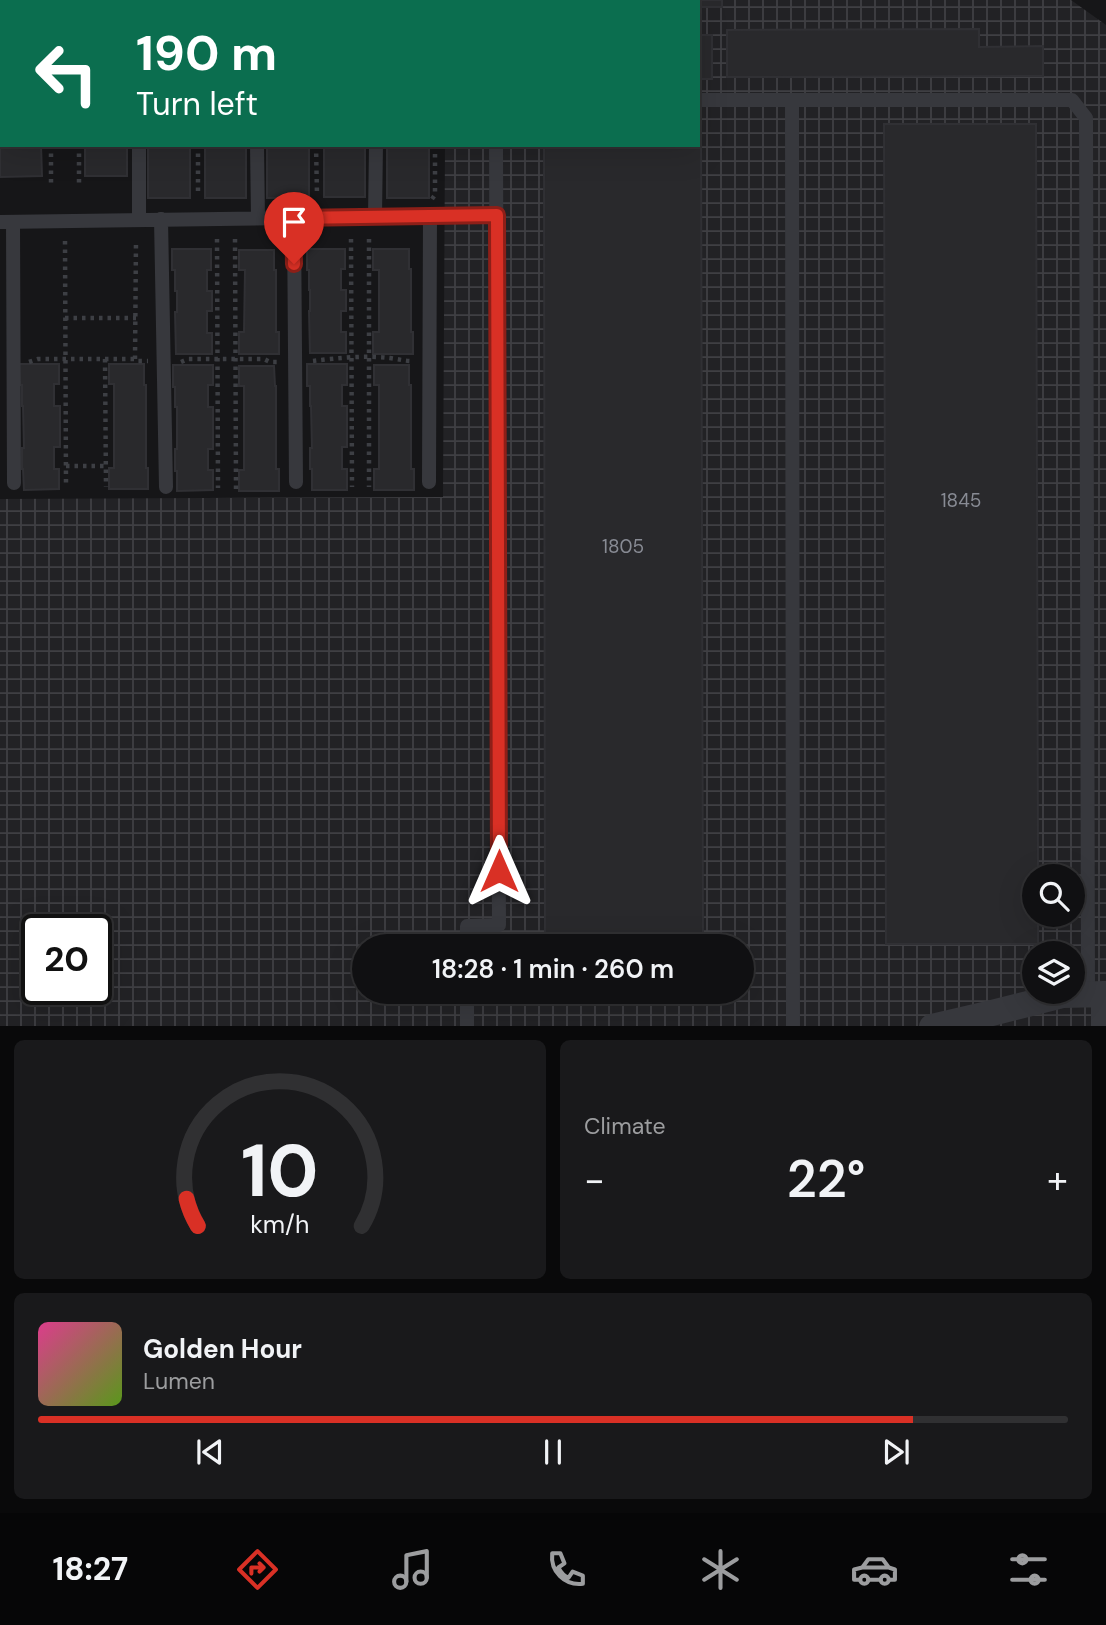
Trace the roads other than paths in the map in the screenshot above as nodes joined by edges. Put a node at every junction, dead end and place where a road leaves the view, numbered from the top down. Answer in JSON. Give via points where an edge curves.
{"nodes":[{"id":1,"x":700,"y":100,"type":"edge"},
{"id":2,"x":792,"y":100,"type":"junction"},
{"id":3,"x":139,"y":147,"type":"edge"},
{"id":4,"x":257,"y":147,"type":"edge"},
{"id":5,"x":376,"y":147,"type":"edge"},
{"id":6,"x":496,"y":147,"type":"edge"},
{"id":7,"x":430,"y":209,"type":"junction"},
{"id":8,"x":497,"y":215,"type":"junction"},
{"id":9,"x":375,"y":216,"type":"junction"},
{"id":10,"x":258,"y":218,"type":"junction"},
{"id":11,"x":293,"y":218,"type":"junction"},
{"id":12,"x":162,"y":219,"type":"junction"},
{"id":13,"x":139,"y":220,"type":"junction"},
{"id":14,"x":7,"y":222,"type":"edge"},
{"id":15,"x":296,"y":482,"type":"dead end"},
{"id":16,"x":429,"y":482,"type":"dead end"},
{"id":17,"x":14,"y":483,"type":"dead end"},
{"id":18,"x":166,"y":487,"type":"dead end"},
{"id":19,"x":467,"y":934,"type":"edge"},
{"id":20,"x":1099,"y":993,"type":"edge"},
{"id":21,"x":467,"y":1004,"type":"edge"},
{"id":22,"x":467,"y":1026,"type":"edge"},
{"id":23,"x":793,"y":1026,"type":"edge"},
{"id":24,"x":936,"y":1026,"type":"edge"},
{"id":25,"x":1104,"y":1026,"type":"edge"}],
"edges":[{"from":1,"to":2,"type":"lane"},
{"from":2,"to":20,"type":"lane","via":[[1072,100],[1086,118]]},
{"from":2,"to":23,"type":"lane"},
{"from":3,"to":13,"type":"lane"},
{"from":4,"to":10,"type":"lane"},
{"from":5,"to":9,"type":"lane"},
{"from":6,"to":8,"type":"lane"},
{"from":7,"to":8,"type":"lane"},
{"from":7,"to":9,"type":"lane"},
{"from":7,"to":16,"type":"lane"},
{"from":8,"to":19,"type":"lane","via":[[499,925],[467,926]]},
{"from":9,"to":11,"type":"lane"},
{"from":10,"to":11,"type":"lane"},
{"from":10,"to":12,"type":"lane"},
{"from":11,"to":15,"type":"lane"},
{"from":12,"to":13,"type":"lane"},
{"from":12,"to":18,"type":"lane"},
{"from":13,"to":14,"type":"lane"},
{"from":14,"to":17,"type":"lane"},
{"from":20,"to":24,"type":"street","via":[[1063,995]]},
{"from":20,"to":25,"type":"street"},
{"from":21,"to":22,"type":"lane"}]}
